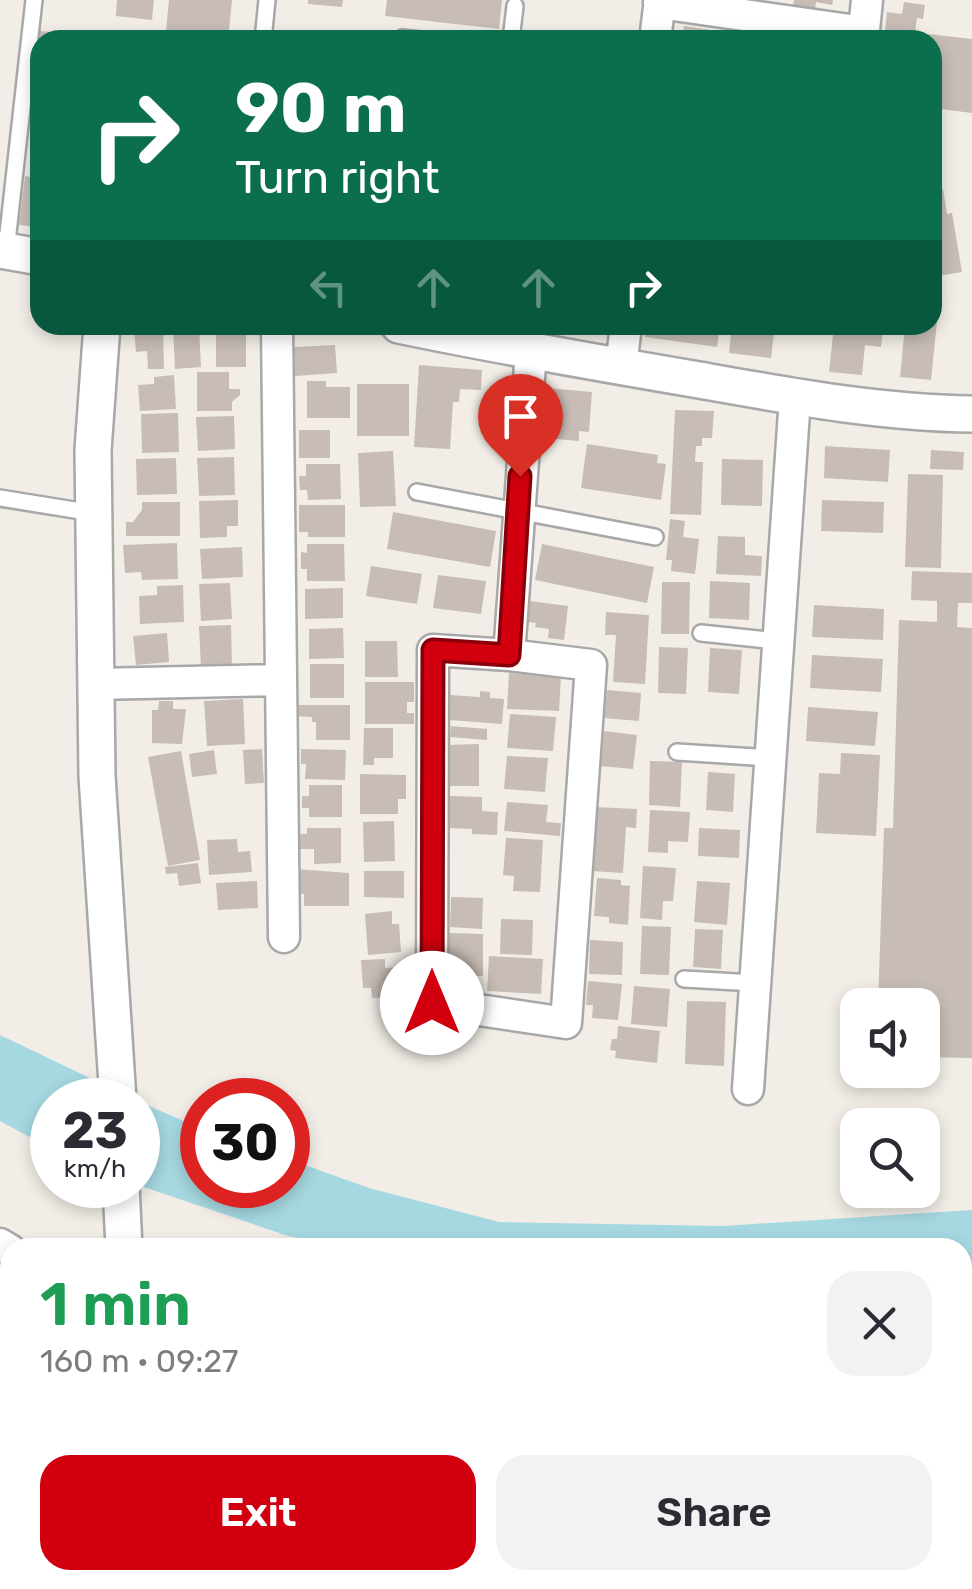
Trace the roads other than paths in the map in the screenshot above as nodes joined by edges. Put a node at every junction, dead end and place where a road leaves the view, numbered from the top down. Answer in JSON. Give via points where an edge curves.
{"nodes":[{"id":1,"x":34,"y":0,"type":"edge"},
{"id":2,"x":267,"y":0,"type":"edge"},
{"id":3,"x":867,"y":0,"type":"edge"},
{"id":4,"x":659,"y":2,"type":"edge"},
{"id":5,"x":515,"y":6,"type":"dead end"},
{"id":6,"x":32,"y":30,"type":"edge"},
{"id":7,"x":264,"y":30,"type":"edge"},
{"id":8,"x":513,"y":30,"type":"edge"},
{"id":9,"x":657,"y":30,"type":"edge"},
{"id":10,"x":827,"y":30,"type":"edge"},
{"id":11,"x":864,"y":30,"type":"edge"},
{"id":12,"x":30,"y":53,"type":"edge"},
{"id":13,"x":15,"y":253,"type":"edge"},
{"id":14,"x":101,"y":335,"type":"edge"},
{"id":15,"x":278,"y":335,"type":"edge"},
{"id":16,"x":485,"y":335,"type":"edge"},
{"id":17,"x":625,"y":335,"type":"edge"},
{"id":18,"x":531,"y":351,"type":"junction"},
{"id":19,"x":621,"y":367,"type":"junction"},
{"id":20,"x":795,"y":397,"type":"junction"},
{"id":21,"x":972,"y":414,"type":"edge"},
{"id":22,"x":417,"y":492,"type":"dead end"},
{"id":23,"x":0,"y":498,"type":"edge"},
{"id":24,"x":518,"y":510,"type":"junction"},
{"id":25,"x":93,"y":513,"type":"junction"},
{"id":26,"x":655,"y":537,"type":"dead end"},
{"id":27,"x":701,"y":634,"type":"dead end"},
{"id":28,"x":777,"y":642,"type":"junction"},
{"id":29,"x":509,"y":655,"type":"junction"},
{"id":30,"x":281,"y":680,"type":"junction"},
{"id":31,"x":96,"y":684,"type":"junction"},
{"id":32,"x":678,"y":752,"type":"dead end"},
{"id":33,"x":770,"y":758,"type":"junction"},
{"id":34,"x":284,"y":937,"type":"dead end"},
{"id":35,"x":684,"y":979,"type":"dead end"},
{"id":36,"x":755,"y":984,"type":"junction"},
{"id":37,"x":117,"y":1078,"type":"edge"},
{"id":38,"x":748,"y":1089,"type":"dead end"},
{"id":39,"x":123,"y":1208,"type":"edge"},
{"id":40,"x":124,"y":1238,"type":"edge"}],
"edges":[{"from":1,"to":6,"type":"lane"},
{"from":2,"to":7,"type":"lane"},
{"from":3,"to":11,"type":"street"},
{"from":4,"to":9,"type":"street"},
{"from":4,"to":10,"type":"street"},
{"from":5,"to":8,"type":"lane"},
{"from":12,"to":13,"type":"lane"},
{"from":14,"to":25,"type":"street"},
{"from":15,"to":30,"type":"street"},
{"from":16,"to":18,"type":"street"},
{"from":17,"to":19,"type":"street"},
{"from":18,"to":19,"type":"street"},
{"from":18,"to":24,"type":"street"},
{"from":19,"to":20,"type":"street"},
{"from":20,"to":21,"type":"street"},
{"from":20,"to":28,"type":"street"},
{"from":22,"to":24,"type":"lane"},
{"from":23,"to":25,"type":"lane"},
{"from":24,"to":26,"type":"lane"},
{"from":24,"to":29,"type":"street"},
{"from":25,"to":31,"type":"street"},
{"from":27,"to":28,"type":"lane"},
{"from":28,"to":33,"type":"street"},
{"from":29,"to":29,"type":"street","via":[[433,650],[432,1003],[566,1024],[591,666]]},
{"from":30,"to":31,"type":"street"},
{"from":30,"to":34,"type":"street"},
{"from":31,"to":37,"type":"street"},
{"from":32,"to":33,"type":"lane"},
{"from":33,"to":36,"type":"street"},
{"from":35,"to":36,"type":"lane"},
{"from":36,"to":38,"type":"street"},
{"from":39,"to":40,"type":"street"}]}
